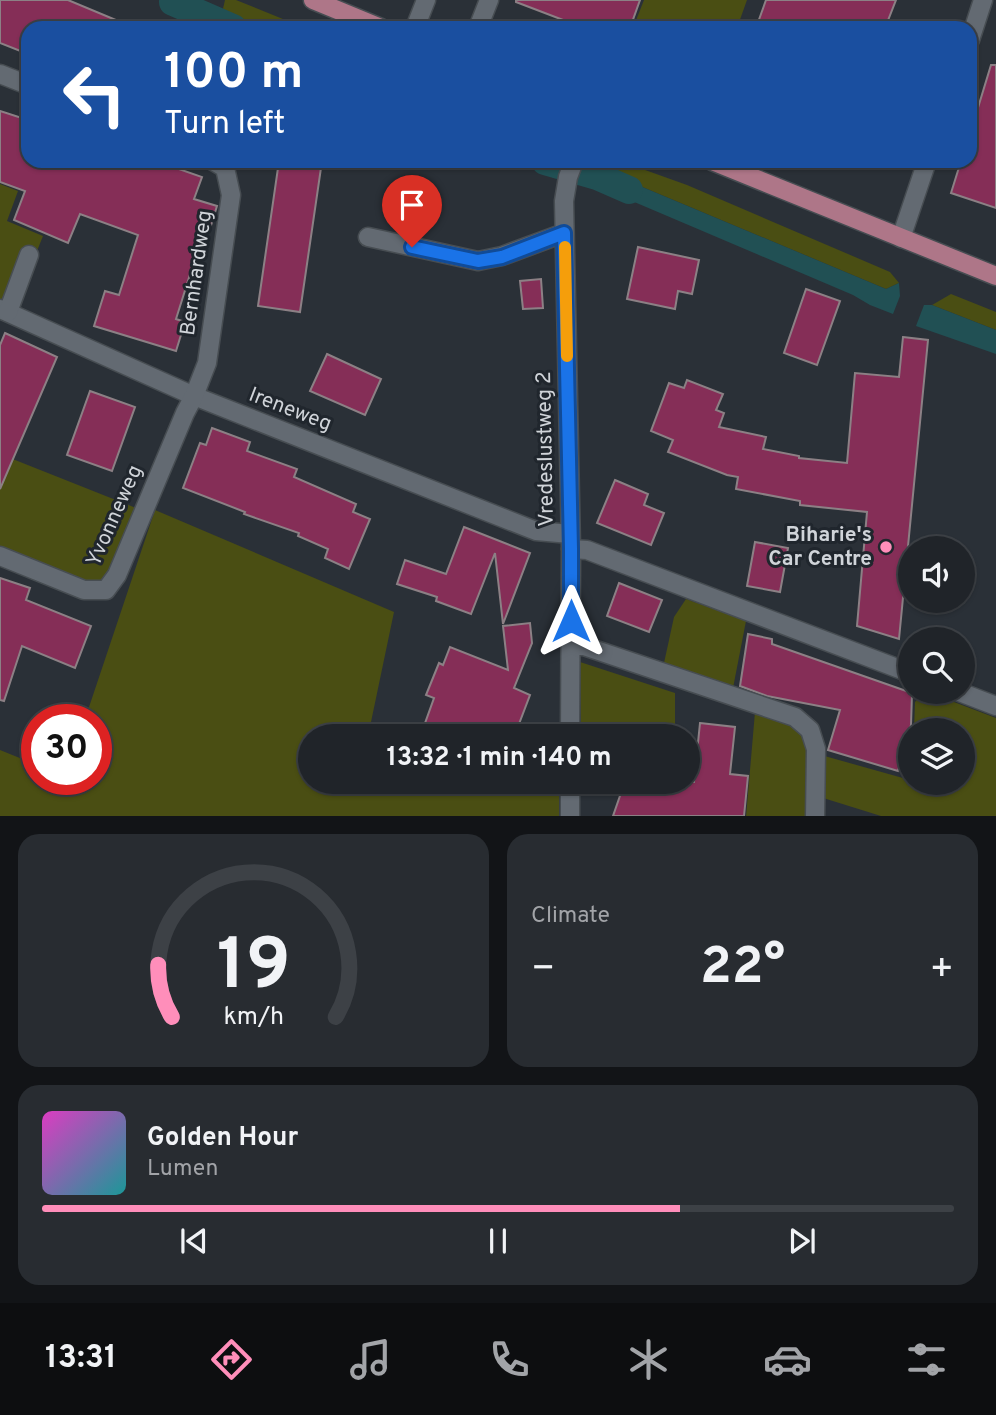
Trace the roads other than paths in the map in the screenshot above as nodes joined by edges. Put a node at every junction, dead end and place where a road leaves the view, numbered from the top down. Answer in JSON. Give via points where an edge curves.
{"nodes":[{"id":1,"x":313,"y":0,"type":"edge"},
{"id":2,"x":426,"y":0,"type":"edge"},
{"id":3,"x":489,"y":0,"type":"edge"},
{"id":4,"x":983,"y":0,"type":"edge"},
{"id":5,"x":363,"y":21,"type":"edge"},
{"id":6,"x":418,"y":21,"type":"edge"},
{"id":7,"x":481,"y":21,"type":"edge"},
{"id":8,"x":976,"y":21,"type":"edge"},
{"id":9,"x":0,"y":74,"type":"edge"},
{"id":10,"x":21,"y":82,"type":"edge"},
{"id":11,"x":225,"y":168,"type":"edge"},
{"id":12,"x":729,"y":168,"type":"edge"},
{"id":13,"x":925,"y":168,"type":"edge"},
{"id":14,"x":571,"y":169,"type":"edge"},
{"id":15,"x":564,"y":233,"type":"junction"},
{"id":16,"x":368,"y":237,"type":"dead end"},
{"id":17,"x":901,"y":238,"type":"junction"},
{"id":18,"x":29,"y":255,"type":"dead end"},
{"id":19,"x":996,"y":276,"type":"edge"},
{"id":20,"x":4,"y":310,"type":"edge"},
{"id":21,"x":194,"y":396,"type":"junction"},
{"id":22,"x":571,"y":542,"type":"junction"},
{"id":23,"x":0,"y":556,"type":"edge"},
{"id":24,"x":570,"y":646,"type":"junction"},
{"id":25,"x":898,"y":668,"type":"edge"},
{"id":26,"x":975,"y":698,"type":"edge"},
{"id":27,"x":996,"y":706,"type":"edge"},
{"id":28,"x":570,"y":724,"type":"edge"},
{"id":29,"x":570,"y":794,"type":"edge"},
{"id":30,"x":570,"y":816,"type":"edge"},
{"id":31,"x":815,"y":816,"type":"edge"}],
"edges":[{"from":1,"to":5,"type":"main road"},
{"from":2,"to":6,"type":"street"},
{"from":3,"to":7,"type":"street"},
{"from":4,"to":8,"type":"street"},
{"from":9,"to":10,"type":"street"},
{"from":11,"to":21,"type":"street","name":"Bernhardweg","via":[[231,195],[207,363]]},
{"from":12,"to":17,"type":"main road"},
{"from":13,"to":17,"type":"street"},
{"from":14,"to":15,"type":"street","name":"Vredeslustweg 2"},
{"from":15,"to":16,"type":"street","via":[[502,257],[478,261]]},
{"from":15,"to":22,"type":"street","name":"Vredeslustweg 2"},
{"from":17,"to":19,"type":"main road"},
{"from":18,"to":20,"type":"street"},
{"from":20,"to":21,"type":"street","name":"Ireneweg"},
{"from":21,"to":22,"type":"street","name":"Ireneweg"},
{"from":21,"to":23,"type":"street","name":"Yvonneweg","via":[[117,575],[106,590],[84,590]]},
{"from":22,"to":24,"type":"street","name":"Vredeslustweg 2"},
{"from":22,"to":25,"type":"street","name":"Ireneweg"},
{"from":24,"to":28,"type":"street","name":"Vredeslustweg 2"},
{"from":24,"to":31,"type":"street","via":[[584,646],[794,717],[810,730],[816,749]]},
{"from":26,"to":27,"type":"street"},
{"from":29,"to":30,"type":"street"}]}
